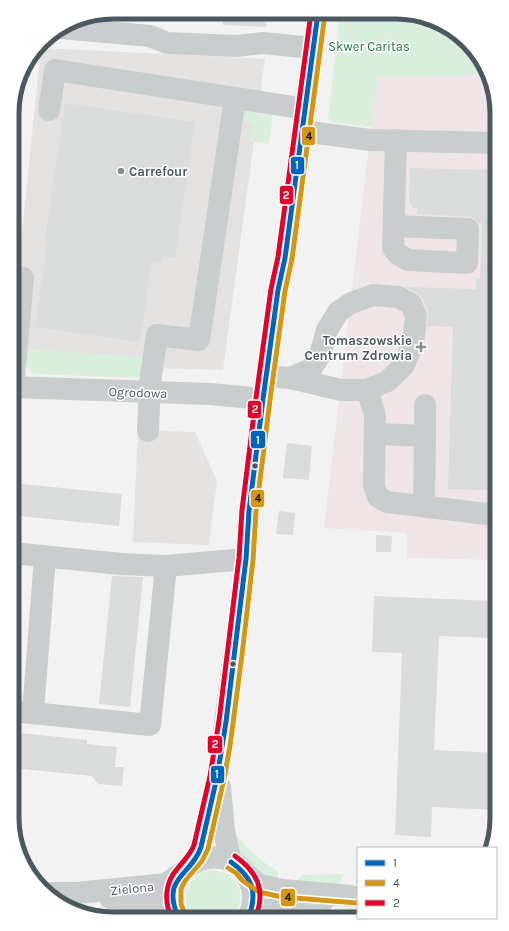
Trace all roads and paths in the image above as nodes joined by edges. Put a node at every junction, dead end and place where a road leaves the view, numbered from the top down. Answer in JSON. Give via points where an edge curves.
{"nodes":[{"id":1,"x":317,"y":19,"type":"edge"},
{"id":2,"x":72,"y":29,"type":"edge"},
{"id":3,"x":313,"y":48,"type":"junction"},
{"id":4,"x":235,"y":98,"type":"junction"},
{"id":5,"x":306,"y":109,"type":"junction"},
{"id":6,"x":49,"y":110,"type":"dead end"},
{"id":7,"x":302,"y":131,"type":"junction"},
{"id":8,"x":396,"y":140,"type":"junction"},
{"id":9,"x":490,"y":143,"type":"edge"},
{"id":10,"x":394,"y":226,"type":"dead end"},
{"id":11,"x":23,"y":278,"type":"dead end"},
{"id":12,"x":19,"y":322,"type":"edge"},
{"id":13,"x":266,"y":376,"type":"junction"},
{"id":14,"x":290,"y":378,"type":"junction"},
{"id":15,"x":19,"y":387,"type":"edge"},
{"id":16,"x":367,"y":390,"type":"junction"},
{"id":17,"x":150,"y":392,"type":"junction"},
{"id":18,"x":263,"y":399,"type":"junction"},
{"id":19,"x":425,"y":405,"type":"dead end"},
{"id":20,"x":148,"y":430,"type":"dead end"},
{"id":21,"x":376,"y":434,"type":"junction"},
{"id":22,"x":425,"y":436,"type":"junction"},
{"id":23,"x":424,"y":506,"type":"junction"},
{"id":24,"x":490,"y":513,"type":"edge"},
{"id":25,"x":19,"y":554,"type":"edge"},
{"id":26,"x":45,"y":557,"type":"junction"},
{"id":27,"x":246,"y":559,"type":"junction"},
{"id":28,"x":166,"y":566,"type":"junction"},
{"id":29,"x":23,"y":712,"type":"edge"},
{"id":30,"x":219,"y":768,"type":"junction"},
{"id":31,"x":187,"y":868,"type":"junction"},
{"id":32,"x":239,"y":868,"type":"junction"},
{"id":33,"x":56,"y":893,"type":"edge"},
{"id":34,"x":77,"y":893,"type":"junction"},
{"id":35,"x":354,"y":896,"type":"edge"},
{"id":36,"x":171,"y":912,"type":"edge"},
{"id":37,"x":176,"y":912,"type":"edge"},
{"id":38,"x":251,"y":912,"type":"edge"},
{"id":39,"x":259,"y":912,"type":"edge"}],
"edges":[{"from":1,"to":3,"type":"street"},
{"from":2,"to":3,"type":"street","via":[[150,36],[167,43],[236,46],[264,43]]},
{"from":3,"to":5,"type":"street"},
{"from":4,"to":5,"type":"street"},
{"from":4,"to":6,"type":"street","via":[[55,70]]},
{"from":4,"to":17,"type":"street","via":[[199,340],[157,335]]},
{"from":5,"to":7,"type":"street"},
{"from":7,"to":8,"type":"street","via":[[370,140]]},
{"from":7,"to":13,"type":"street"},
{"from":8,"to":9,"type":"street"},
{"from":8,"to":10,"type":"street"},
{"from":11,"to":12,"type":"street"},
{"from":13,"to":14,"type":"street"},
{"from":13,"to":18,"type":"street"},
{"from":14,"to":16,"type":"street","via":[[341,390]]},
{"from":14,"to":16,"type":"street","via":[[311,368],[320,354],[327,330],[338,312],[351,303],[373,295],[398,297],[410,304],[416,316],[413,343],[404,364],[388,381]]},
{"from":15,"to":17,"type":"street","name":"Ogrodowa"},
{"from":16,"to":21,"type":"street","via":[[375,415]]},
{"from":17,"to":18,"type":"street","name":"Ogrodowa"},
{"from":17,"to":20,"type":"street"},
{"from":18,"to":27,"type":"street","via":[[249,511]]},
{"from":19,"to":22,"type":"street"},
{"from":21,"to":22,"type":"street"},
{"from":21,"to":23,"type":"street","via":[[374,486],[378,496],[388,502]]},
{"from":22,"to":23,"type":"street"},
{"from":23,"to":24,"type":"street"},
{"from":25,"to":26,"type":"street"},
{"from":26,"to":28,"type":"street"},
{"from":26,"to":29,"type":"street"},
{"from":27,"to":28,"type":"street"},
{"from":27,"to":30,"type":"street"},
{"from":28,"to":29,"type":"street","via":[[150,725]]},
{"from":30,"to":31,"type":"street","via":[[200,852]]},
{"from":30,"to":32,"type":"street","via":[[228,852]]},
{"from":31,"to":32,"type":"street","via":[[200,860],[221,858]]},
{"from":31,"to":34,"type":"street","name":"Zielona","via":[[166,884]]},
{"from":31,"to":37,"type":"street","via":[[177,880],[174,889]]},
{"from":32,"to":35,"type":"street","via":[[260,885],[283,890]]},
{"from":32,"to":38,"type":"street","via":[[252,884],[254,895]]},
{"from":33,"to":34,"type":"street","name":"Zielona"},
{"from":34,"to":36,"type":"street","name":"Zielona","via":[[166,908]]},
{"from":35,"to":39,"type":"street"}]}
